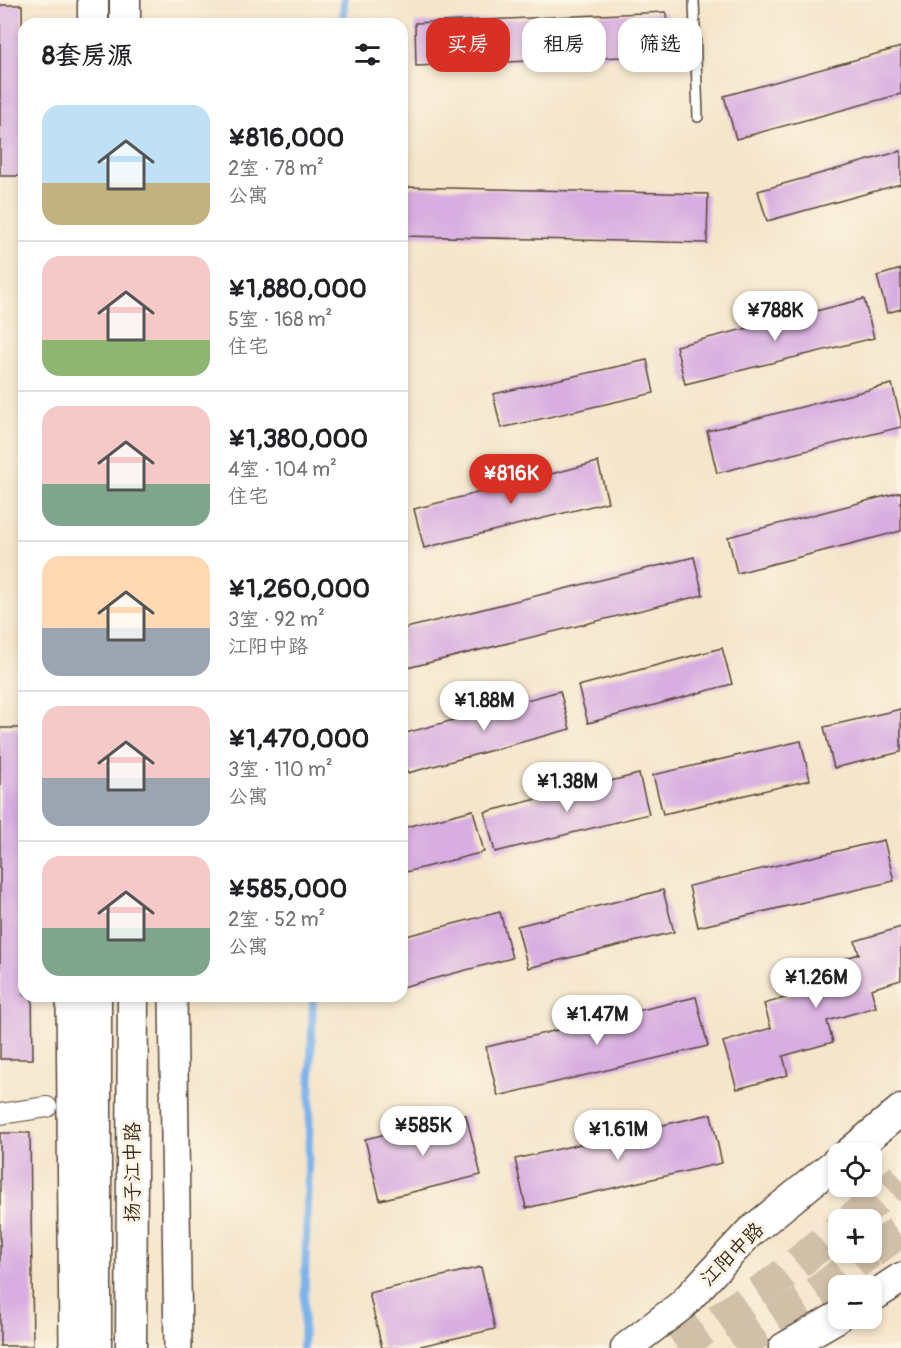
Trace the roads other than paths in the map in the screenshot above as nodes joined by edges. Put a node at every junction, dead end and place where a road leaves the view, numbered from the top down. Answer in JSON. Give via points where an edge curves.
{"nodes":[{"id":1,"x":93,"y":0,"type":"edge"},
{"id":2,"x":125,"y":0,"type":"edge"},
{"id":3,"x":694,"y":0,"type":"edge"},
{"id":4,"x":93,"y":18,"type":"edge"},
{"id":5,"x":124,"y":18,"type":"edge"},
{"id":6,"x":698,"y":117,"type":"dead end"},
{"id":7,"x":70,"y":1002,"type":"edge"},
{"id":8,"x":96,"y":1002,"type":"edge"},
{"id":9,"x":133,"y":1002,"type":"edge"},
{"id":10,"x":173,"y":1002,"type":"edge"},
{"id":11,"x":46,"y":1107,"type":"dead end"},
{"id":12,"x":901,"y":1110,"type":"edge"},
{"id":13,"x":0,"y":1114,"type":"edge"},
{"id":14,"x":861,"y":1143,"type":"edge"},
{"id":15,"x":828,"y":1169,"type":"edge"},
{"id":16,"x":901,"y":1278,"type":"edge"},
{"id":17,"x":882,"y":1291,"type":"edge"},
{"id":18,"x":828,"y":1323,"type":"edge"},
{"id":19,"x":73,"y":1348,"type":"edge"},
{"id":20,"x":96,"y":1348,"type":"edge"},
{"id":21,"x":131,"y":1348,"type":"edge"},
{"id":22,"x":178,"y":1348,"type":"edge"},
{"id":23,"x":626,"y":1348,"type":"edge"},
{"id":24,"x":784,"y":1348,"type":"edge"}],
"edges":[{"from":1,"to":4,"type":"main road"},
{"from":2,"to":5,"type":"main road"},
{"from":3,"to":6,"type":"lane"},
{"from":7,"to":19,"type":"street"},
{"from":8,"to":20,"type":"main road","name":"扬子江中路"},
{"from":9,"to":21,"type":"main road","name":"扬子江中路"},
{"from":10,"to":22,"type":"street"},
{"from":11,"to":13,"type":"street"},
{"from":12,"to":14,"type":"main road"},
{"from":15,"to":23,"type":"main road","name":"江阳中路","via":[[749,1233],[682,1305]]},
{"from":16,"to":17,"type":"main road"},
{"from":18,"to":24,"type":"main road"}]}
